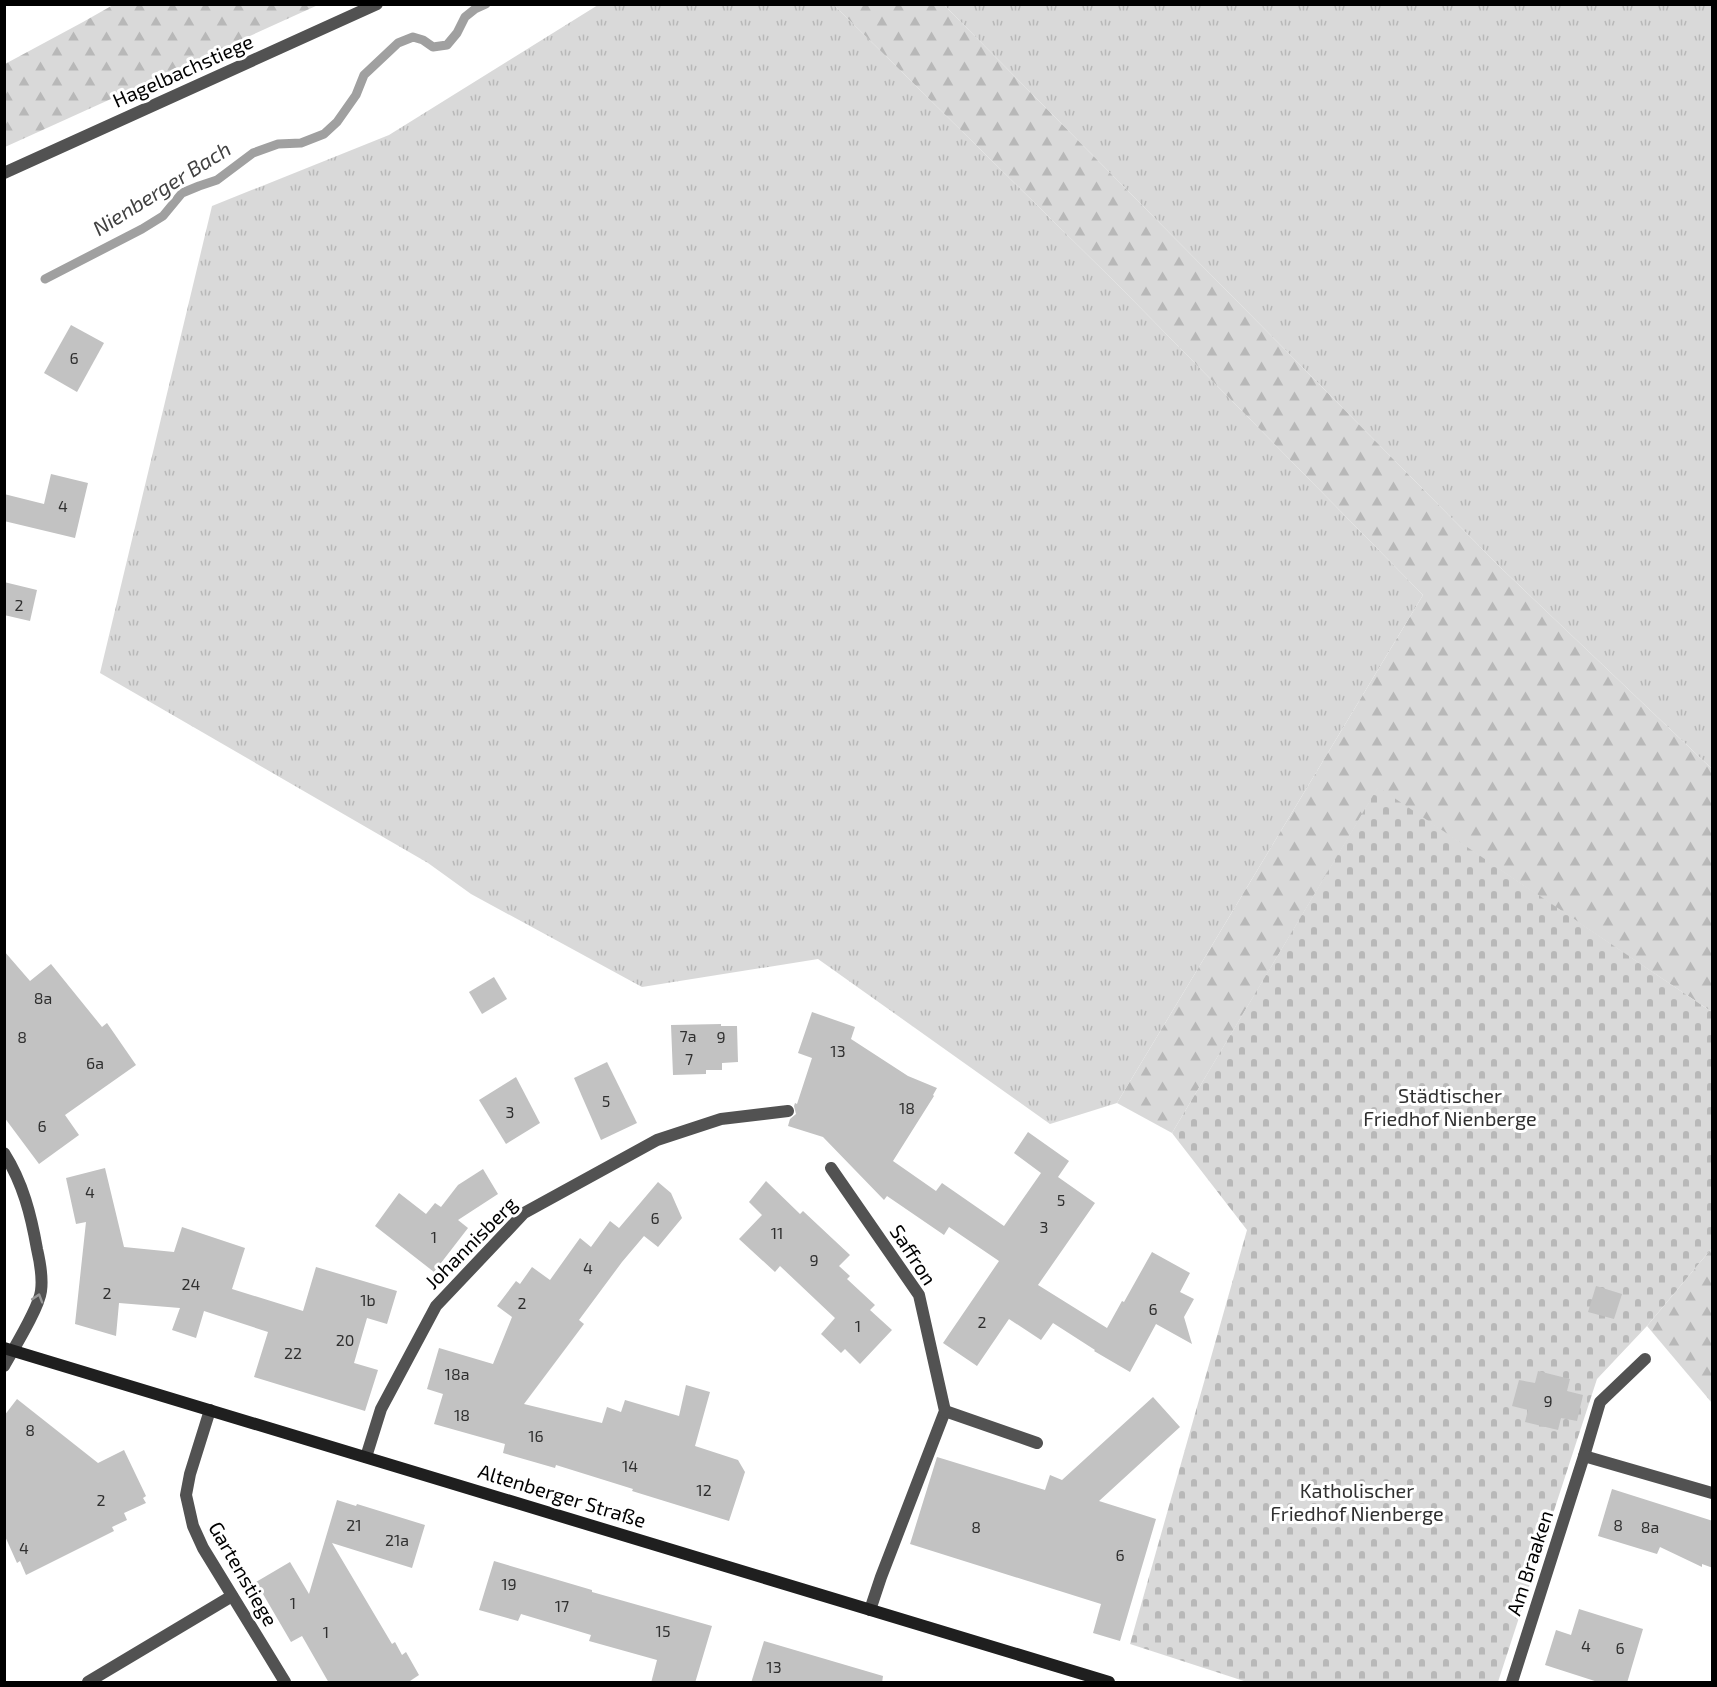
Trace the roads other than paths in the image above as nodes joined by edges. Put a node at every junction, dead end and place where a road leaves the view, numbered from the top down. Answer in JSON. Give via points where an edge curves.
{"nodes":[{"id":1,"x":377,"y":4,"type":"edge"},
{"id":2,"x":4,"y":173,"type":"edge"},
{"id":3,"x":788,"y":1111,"type":"dead end"},
{"id":4,"x":4,"y":1153,"type":"edge"},
{"id":5,"x":831,"y":1168,"type":"dead end"},
{"id":6,"x":8,"y":1349,"type":"edge"},
{"id":7,"x":1645,"y":1359,"type":"dead end"},
{"id":8,"x":4,"y":1366,"type":"edge"},
{"id":9,"x":210,"y":1410,"type":"junction"},
{"id":10,"x":945,"y":1411,"type":"junction"},
{"id":11,"x":1037,"y":1443,"type":"dead end"},
{"id":12,"x":1584,"y":1456,"type":"junction"},
{"id":13,"x":366,"y":1457,"type":"junction"},
{"id":14,"x":1713,"y":1493,"type":"edge"},
{"id":15,"x":232,"y":1596,"type":"junction"},
{"id":16,"x":870,"y":1610,"type":"junction"},
{"id":17,"x":88,"y":1683,"type":"edge"},
{"id":18,"x":285,"y":1683,"type":"edge"},
{"id":19,"x":1109,"y":1683,"type":"edge"},
{"id":20,"x":1512,"y":1683,"type":"edge"}],
"edges":[{"from":1,"to":2,"type":"street","name":"Hagelbachstiege"},
{"from":3,"to":13,"type":"street","name":"Johannisberg","via":[[721,1119],[657,1140],[524,1213],[436,1306],[381,1409]]},
{"from":6,"to":4,"type":"street","one_way":true,"via":[[36,1307],[41,1292],[41,1268],[26,1196]]},
{"from":5,"to":10,"type":"street","name":"Saffron","via":[[919,1295]]},
{"from":6,"to":8,"type":"street"},
{"from":6,"to":9,"type":"main road","name":"Altenberger Straße"},
{"from":7,"to":12,"type":"street","name":"Am Braaken","via":[[1600,1402]]},
{"from":9,"to":13,"type":"main road","name":"Altenberger Straße"},
{"from":9,"to":15,"type":"street","name":"Gartenstiege","via":[[186,1495],[198,1539]]},
{"from":10,"to":11,"type":"street"},
{"from":10,"to":16,"type":"street"},
{"from":12,"to":14,"type":"street"},
{"from":12,"to":20,"type":"street","name":"Am Braaken"},
{"from":13,"to":16,"type":"main road","name":"Altenberger Straße"},
{"from":15,"to":17,"type":"street"},
{"from":15,"to":18,"type":"street","name":"Gartenstiege"},
{"from":16,"to":19,"type":"main road","name":"Altenberger Straße"}]}
